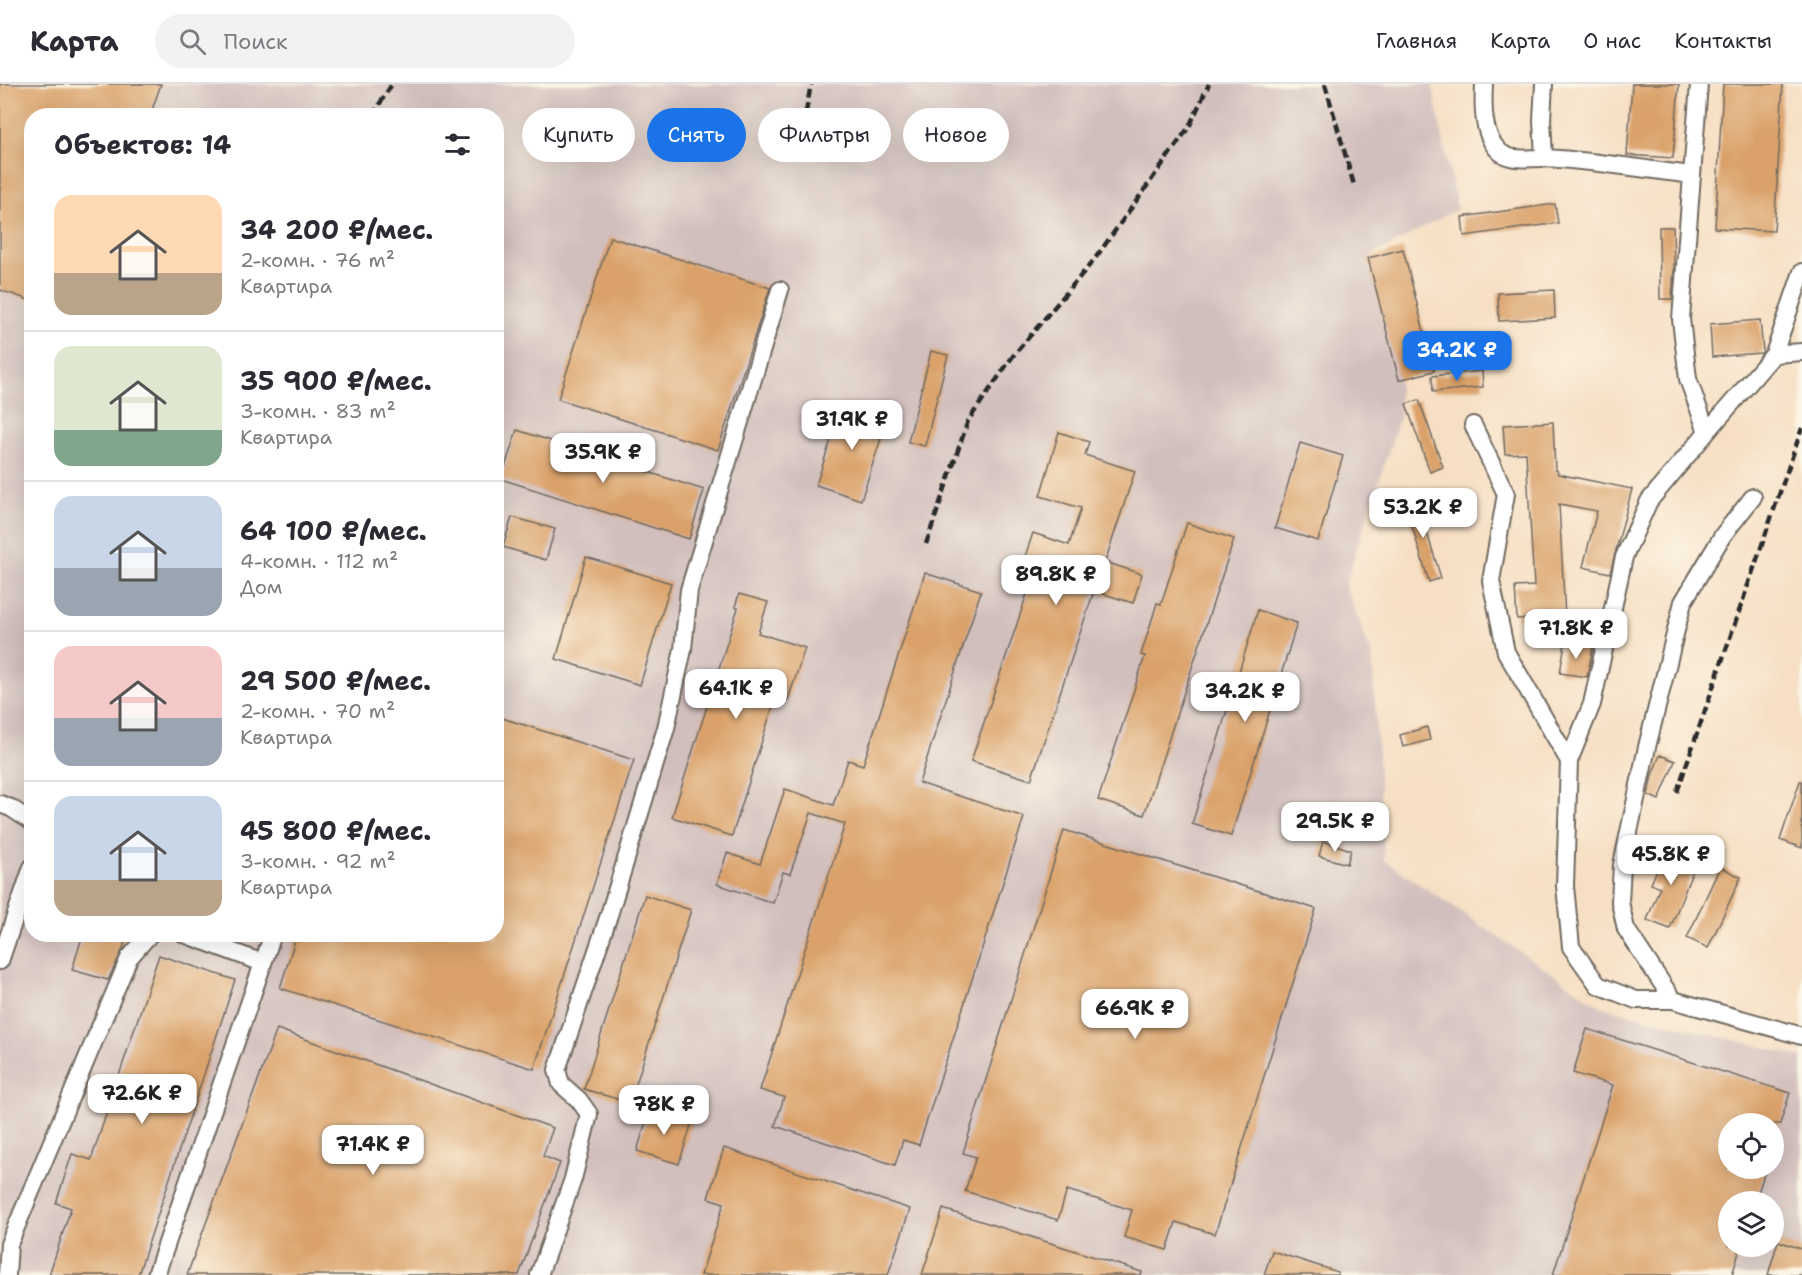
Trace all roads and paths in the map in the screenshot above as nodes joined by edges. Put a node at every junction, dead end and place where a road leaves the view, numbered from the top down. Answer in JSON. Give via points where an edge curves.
{"nodes":[{"id":1,"x":1484,"y":84,"type":"edge"},
{"id":2,"x":1544,"y":84,"type":"edge"},
{"id":3,"x":1699,"y":84,"type":"edge"},
{"id":4,"x":1544,"y":158,"type":"junction"},
{"id":5,"x":1692,"y":175,"type":"junction"},
{"id":6,"x":1802,"y":272,"type":"edge"},
{"id":7,"x":780,"y":290,"type":"dead end"},
{"id":8,"x":1802,"y":352,"type":"edge"},
{"id":9,"x":1774,"y":354,"type":"junction"},
{"id":10,"x":1473,"y":425,"type":"dead end"},
{"id":11,"x":1707,"y":432,"type":"junction"},
{"id":12,"x":1753,"y":497,"type":"dead end"},
{"id":13,"x":1569,"y":761,"type":"junction"},
{"id":14,"x":0,"y":804,"type":"edge"},
{"id":15,"x":24,"y":817,"type":"edge"},
{"id":16,"x":24,"y":891,"type":"edge"},
{"id":17,"x":143,"y":942,"type":"edge"},
{"id":18,"x":206,"y":942,"type":"edge"},
{"id":19,"x":270,"y":942,"type":"edge"},
{"id":20,"x":0,"y":962,"type":"edge"},
{"id":21,"x":263,"y":963,"type":"junction"},
{"id":22,"x":1673,"y":1000,"type":"junction"},
{"id":23,"x":1802,"y":1036,"type":"edge"},
{"id":24,"x":7,"y":1275,"type":"edge"},
{"id":25,"x":156,"y":1275,"type":"edge"},
{"id":26,"x":539,"y":1275,"type":"edge"}],
"edges":[{"from":1,"to":4,"type":"street","via":[[1485,116],[1491,141],[1498,150],[1515,159]]},
{"from":2,"to":4,"type":"street"},
{"from":3,"to":5,"type":"street"},
{"from":4,"to":5,"type":"street"},
{"from":5,"to":11,"type":"street","via":[[1682,319],[1688,379]]},
{"from":6,"to":9,"type":"street"},
{"from":7,"to":26,"type":"street","via":[[689,590],[683,649],[666,728],[557,1070],[561,1084],[589,1114],[573,1179]]},
{"from":8,"to":9,"type":"street"},
{"from":9,"to":11,"type":"street"},
{"from":10,"to":13,"type":"street","via":[[1506,494],[1491,581],[1506,652]]},
{"from":11,"to":13,"type":"street","via":[[1648,501],[1624,557],[1592,704]]},
{"from":12,"to":22,"type":"street","via":[[1723,535],[1683,602],[1622,865],[1620,903],[1626,929]]},
{"from":13,"to":22,"type":"street","via":[[1565,886],[1571,947],[1598,984],[1636,999]]},
{"from":14,"to":15,"type":"street"},
{"from":16,"to":20,"type":"street"},
{"from":17,"to":24,"type":"street","via":[[129,958],[9,1244]]},
{"from":18,"to":21,"type":"street"},
{"from":19,"to":21,"type":"street"},
{"from":21,"to":25,"type":"street"},
{"from":22,"to":23,"type":"street"}]}
